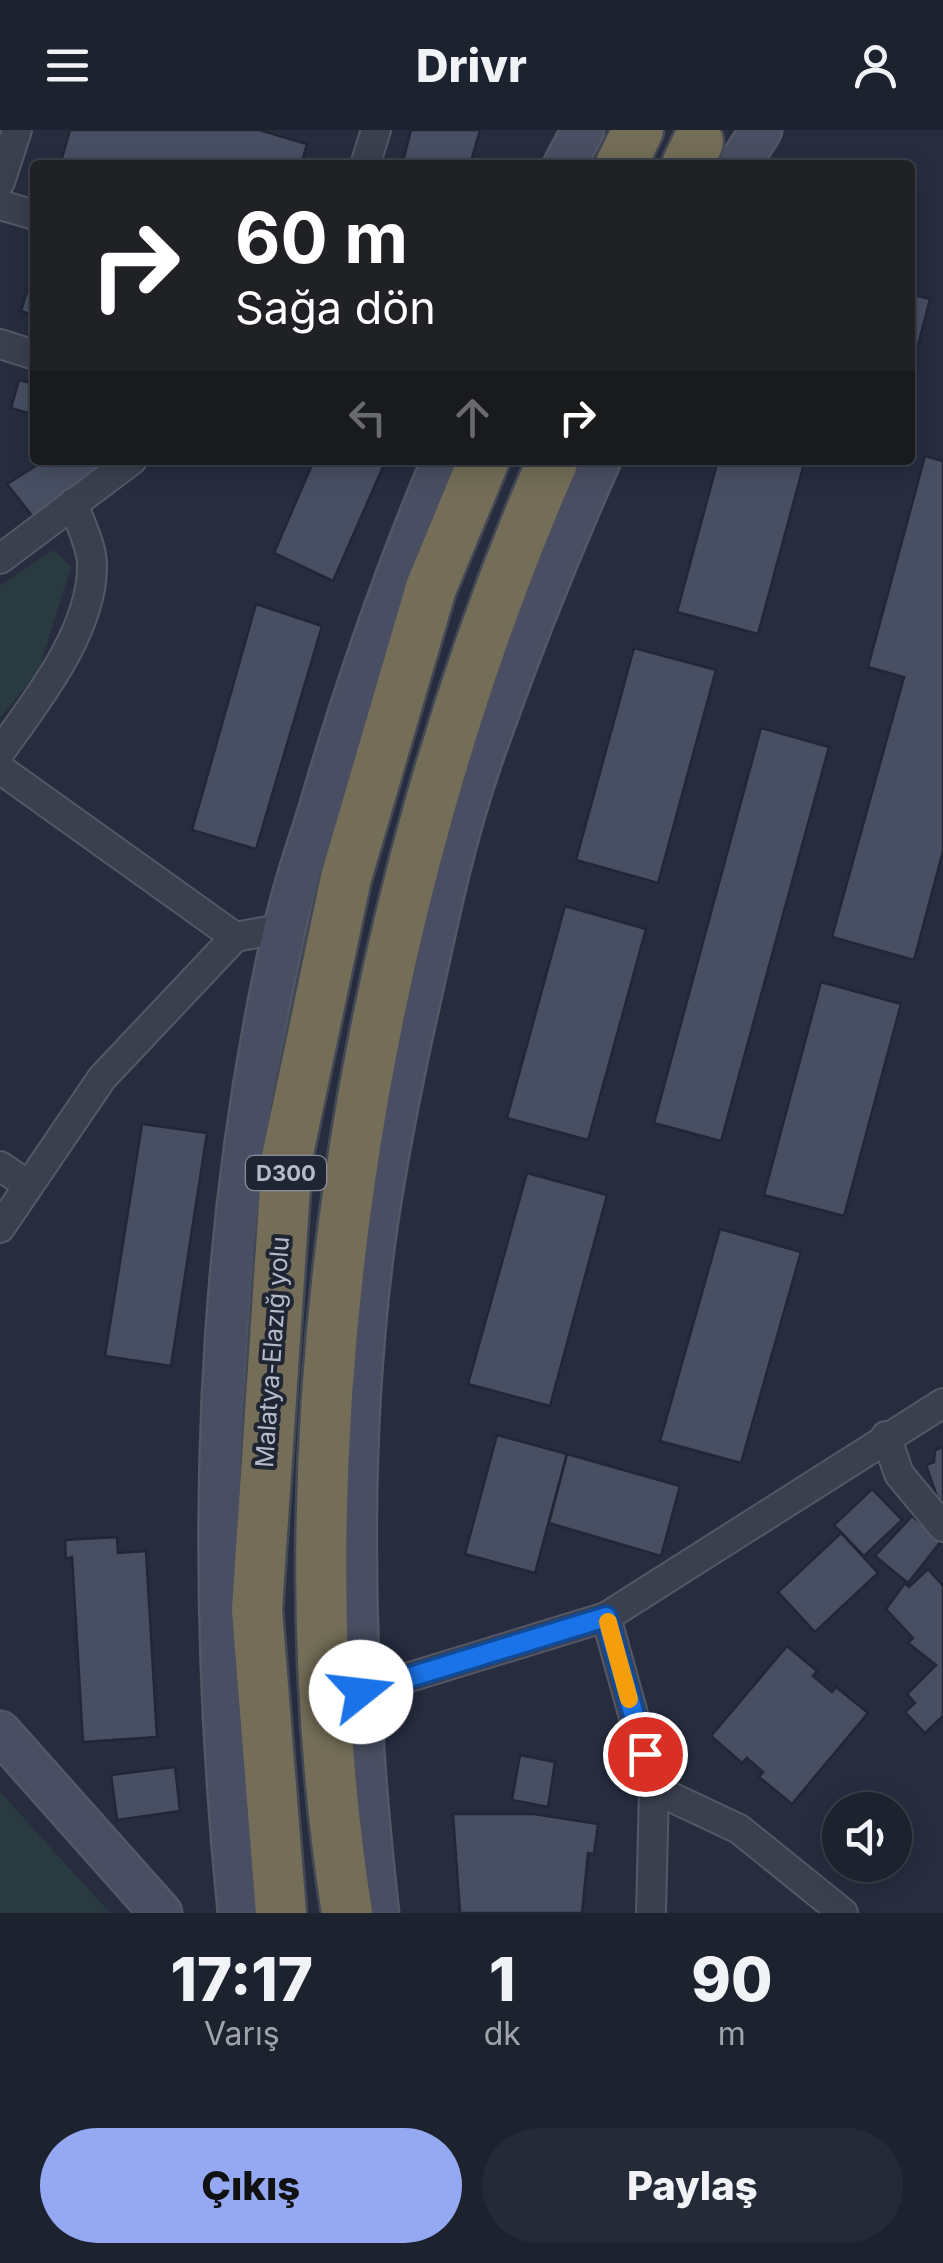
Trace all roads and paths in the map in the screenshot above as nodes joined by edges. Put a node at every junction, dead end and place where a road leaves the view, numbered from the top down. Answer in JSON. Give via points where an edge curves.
{"nodes":[{"id":1,"x":17,"y":130,"type":"edge"},
{"id":2,"x":638,"y":130,"type":"edge"},
{"id":3,"x":373,"y":131,"type":"edge"},
{"id":4,"x":366,"y":160,"type":"edge"},
{"id":5,"x":623,"y":160,"type":"edge"},
{"id":6,"x":0,"y":182,"type":"edge"},
{"id":7,"x":0,"y":205,"type":"edge"},
{"id":8,"x":30,"y":214,"type":"edge"},
{"id":9,"x":0,"y":344,"type":"edge"},
{"id":10,"x":30,"y":353,"type":"edge"},
{"id":11,"x":125,"y":465,"type":"edge"},
{"id":12,"x":441,"y":465,"type":"edge"},
{"id":13,"x":482,"y":465,"type":"edge"},
{"id":14,"x":551,"y":465,"type":"edge"},
{"id":15,"x":598,"y":465,"type":"edge"},
{"id":16,"x":74,"y":503,"type":"junction"},
{"id":17,"x":0,"y":559,"type":"edge"},
{"id":18,"x":0,"y":752,"type":"edge"},
{"id":19,"x":0,"y":769,"type":"edge"},
{"id":20,"x":284,"y":928,"type":"junction"},
{"id":21,"x":235,"y":937,"type":"junction"},
{"id":22,"x":0,"y":1166,"type":"edge"},
{"id":23,"x":26,"y":1184,"type":"junction"},
{"id":24,"x":0,"y":1228,"type":"edge"},
{"id":25,"x":943,"y":1403,"type":"edge"},
{"id":26,"x":886,"y":1438,"type":"junction"},
{"id":27,"x":943,"y":1526,"type":"edge"},
{"id":28,"x":606,"y":1617,"type":"junction"},
{"id":29,"x":361,"y":1692,"type":"junction"},
{"id":30,"x":0,"y":1732,"type":"edge"},
{"id":31,"x":654,"y":1788,"type":"junction"},
{"id":32,"x":161,"y":1913,"type":"edge"},
{"id":33,"x":240,"y":1913,"type":"edge"},
{"id":34,"x":282,"y":1913,"type":"edge"},
{"id":35,"x":347,"y":1913,"type":"edge"},
{"id":36,"x":378,"y":1913,"type":"edge"},
{"id":37,"x":651,"y":1913,"type":"edge"},
{"id":38,"x":843,"y":1913,"type":"edge"}],
"edges":[{"from":1,"to":6,"type":"street"},
{"from":2,"to":5,"type":"highway"},
{"from":3,"to":4,"type":"street"},
{"from":7,"to":8,"type":"street"},
{"from":9,"to":10,"type":"street"},
{"from":11,"to":16,"type":"street"},
{"from":12,"to":20,"type":"main road","via":[[402,559]]},
{"from":13,"to":34,"type":"highway","name":"Malatya-Elazığ yolu","number":"D300","via":[[431,588],[346,878],[287,1158],[257,1610]]},
{"from":14,"to":35,"type":"highway","number":"D300","via":[[511,557],[445,748],[401,904],[346,1214],[327,1418],[324,1576],[327,1718]]},
{"from":15,"to":29,"type":"main road","via":[[477,772],[402,1077],[374,1242],[362,1381]]},
{"from":16,"to":17,"type":"street"},
{"from":16,"to":18,"type":"street","via":[[92,563],[84,603],[69,647]]},
{"from":19,"to":21,"type":"street"},
{"from":20,"to":21,"type":"street"},
{"from":20,"to":33,"type":"main road","via":[[248,1119],[221,1400],[224,1675]]},
{"from":21,"to":23,"type":"street","via":[[102,1078]]},
{"from":22,"to":23,"type":"street"},
{"from":23,"to":24,"type":"street"},
{"from":25,"to":26,"type":"street"},
{"from":26,"to":27,"type":"street","via":[[900,1474]]},
{"from":26,"to":28,"type":"street"},
{"from":28,"to":29,"type":"street"},
{"from":28,"to":31,"type":"street"},
{"from":29,"to":36,"type":"main road"},
{"from":30,"to":32,"type":"main road"},
{"from":31,"to":37,"type":"street"},
{"from":31,"to":38,"type":"street","via":[[739,1829]]}]}
